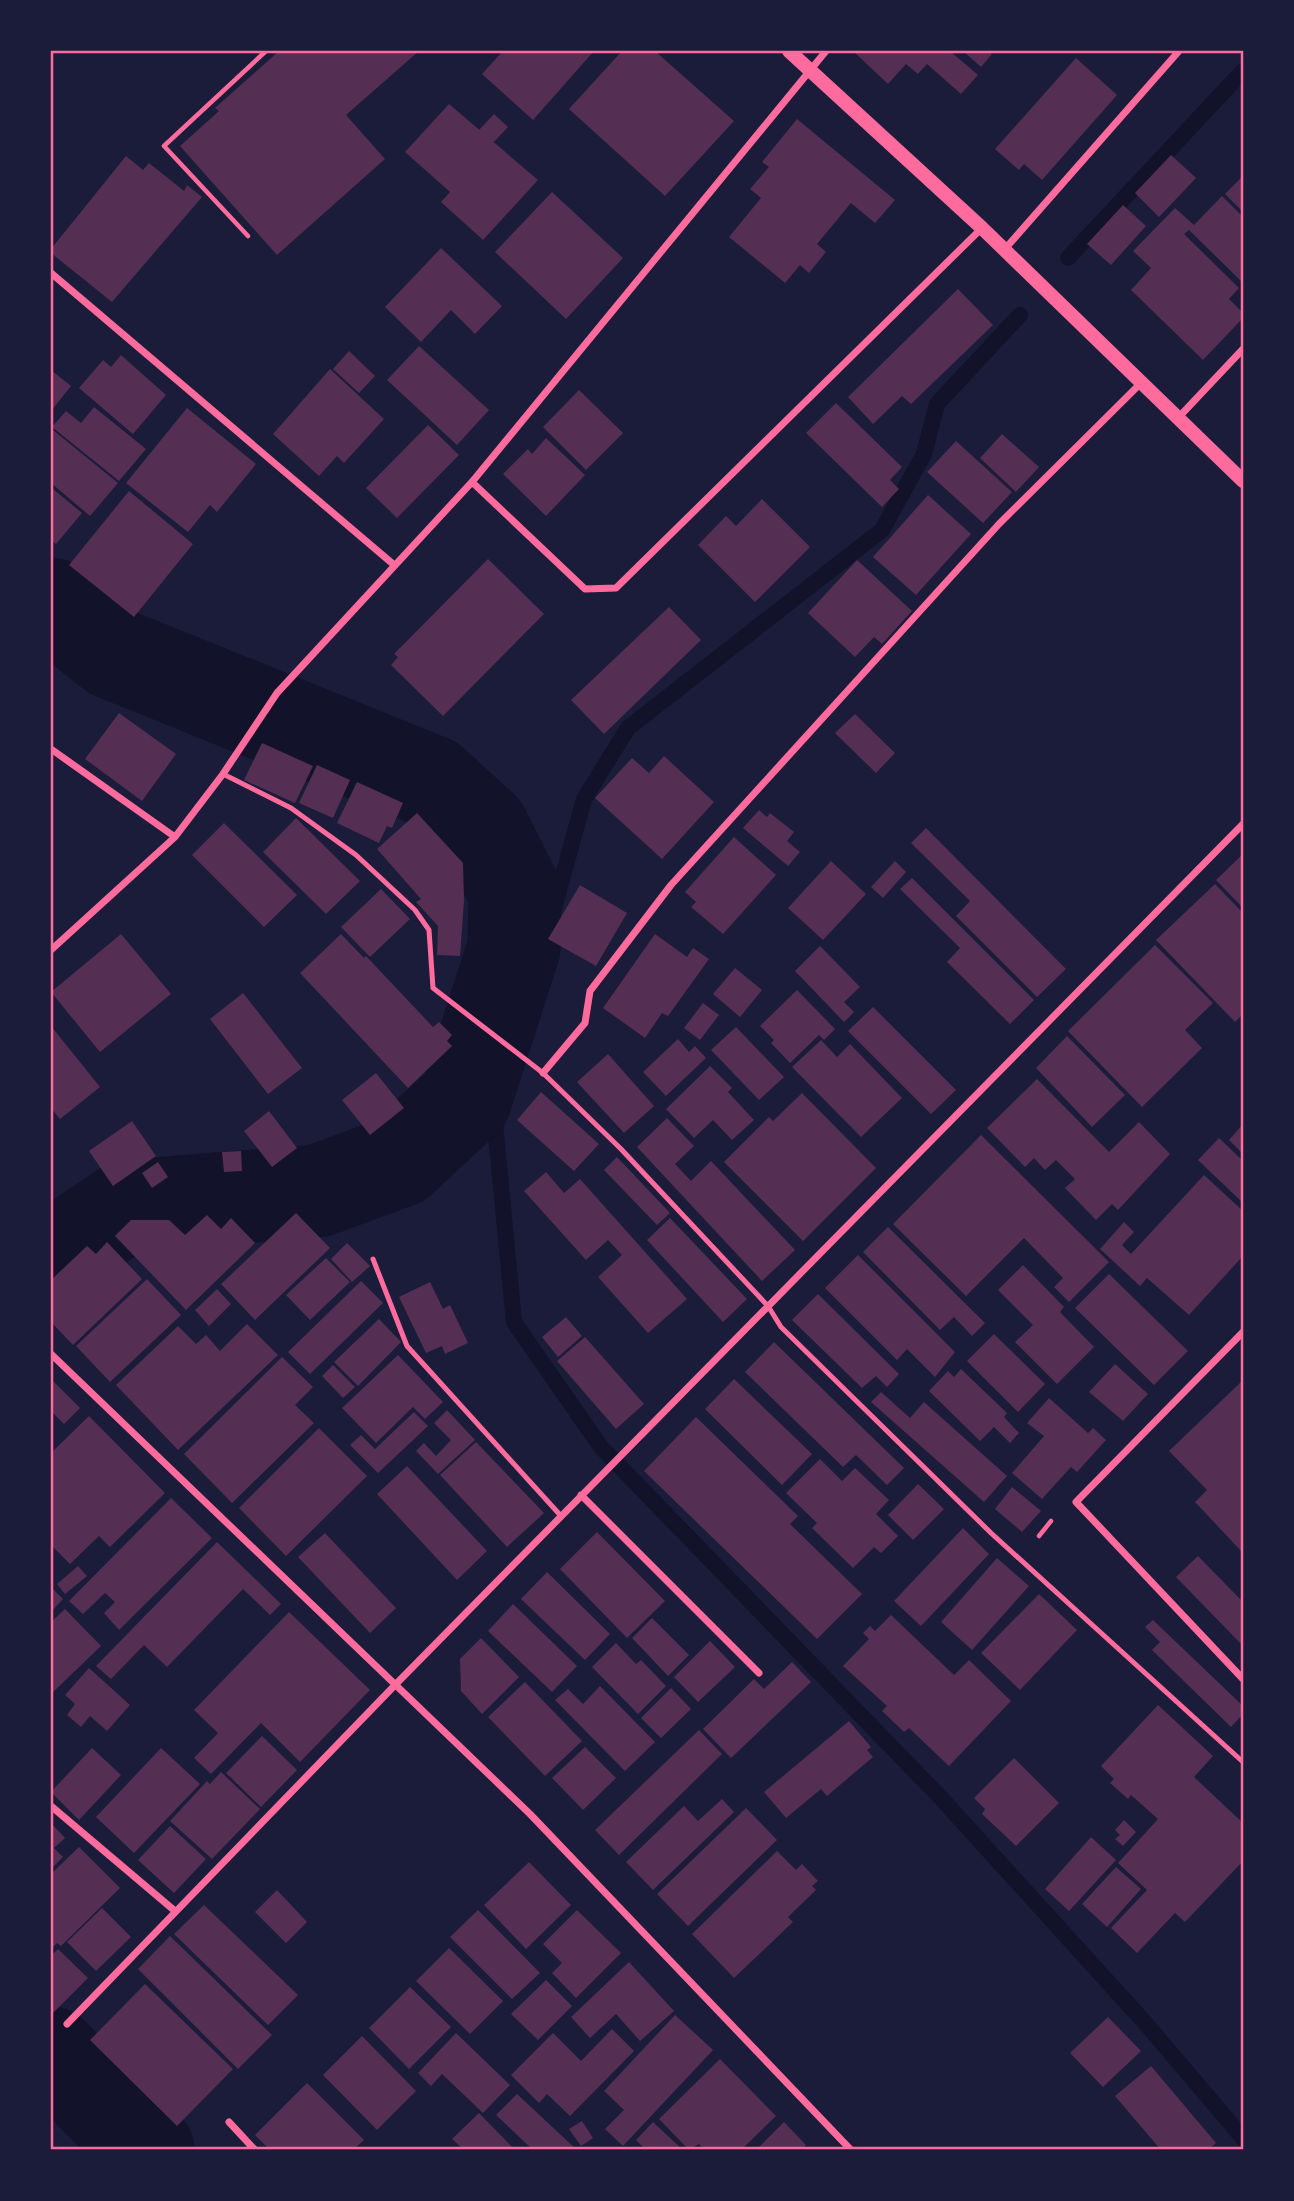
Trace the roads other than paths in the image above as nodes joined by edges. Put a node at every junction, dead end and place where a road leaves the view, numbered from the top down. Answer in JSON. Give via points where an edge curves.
{"nodes":[{"id":1,"x":789,"y":51,"type":"edge"},
{"id":2,"x":826,"y":51,"type":"edge"},
{"id":3,"x":1180,"y":51,"type":"edge"},
{"id":4,"x":811,"y":70,"type":"junction"},
{"id":5,"x":982,"y":228,"type":"junction"},
{"id":6,"x":1004,"y":250,"type":"junction"},
{"id":7,"x":51,"y":273,"type":"edge"},
{"id":8,"x":1243,"y":349,"type":"edge"},
{"id":9,"x":1141,"y":383,"type":"junction"},
{"id":10,"x":1178,"y":418,"type":"junction"},
{"id":11,"x":1243,"y":481,"type":"edge"},
{"id":12,"x":472,"y":482,"type":"junction"},
{"id":13,"x":393,"y":564,"type":"junction"},
{"id":14,"x":51,"y":749,"type":"edge"},
{"id":15,"x":223,"y":774,"type":"junction"},
{"id":16,"x":1243,"y":824,"type":"edge"},
{"id":17,"x":175,"y":837,"type":"junction"},
{"id":18,"x":51,"y":950,"type":"edge"},
{"id":19,"x":543,"y":1073,"type":"junction"},
{"id":20,"x":373,"y":1259,"type":"dead end"},
{"id":21,"x":768,"y":1306,"type":"junction"},
{"id":22,"x":1243,"y":1332,"type":"edge"},
{"id":23,"x":51,"y":1354,"type":"edge"},
{"id":24,"x":581,"y":1495,"type":"junction"},
{"id":25,"x":561,"y":1516,"type":"junction"},
{"id":26,"x":759,"y":1673,"type":"dead end"},
{"id":27,"x":1243,"y":1679,"type":"edge"},
{"id":28,"x":397,"y":1683,"type":"junction"},
{"id":29,"x":1243,"y":1762,"type":"edge"},
{"id":30,"x":51,"y":1806,"type":"edge"},
{"id":31,"x":175,"y":1911,"type":"junction"},
{"id":32,"x":66,"y":2024,"type":"dead end"},
{"id":33,"x":229,"y":2122,"type":"dead end"},
{"id":34,"x":256,"y":2150,"type":"edge"},
{"id":35,"x":851,"y":2150,"type":"edge"}],
"edges":[{"from":1,"to":4,"type":"main road"},
{"from":2,"to":4,"type":"street"},
{"from":3,"to":6,"type":"street"},
{"from":4,"to":5,"type":"main road"},
{"from":4,"to":12,"type":"street"},
{"from":5,"to":6,"type":"main road"},
{"from":5,"to":12,"type":"street","via":[[616,588],[585,589]]},
{"from":6,"to":9,"type":"main road"},
{"from":7,"to":13,"type":"street"},
{"from":8,"to":10,"type":"street"},
{"from":9,"to":10,"type":"main road"},
{"from":9,"to":19,"type":"street","via":[[999,524],[671,885],[590,991],[585,1023]]},
{"from":10,"to":11,"type":"main road"},
{"from":12,"to":13,"type":"street"},
{"from":13,"to":15,"type":"street","via":[[277,693]]},
{"from":14,"to":17,"type":"street"},
{"from":15,"to":17,"type":"street"},
{"from":15,"to":19,"type":"lane","via":[[291,808],[356,855],[415,910],[429,930],[433,988]]},
{"from":16,"to":21,"type":"street"},
{"from":17,"to":18,"type":"street"},
{"from":19,"to":21,"type":"lane"},
{"from":20,"to":25,"type":"lane","via":[[407,1346]]},
{"from":21,"to":24,"type":"street"},
{"from":21,"to":29,"type":"lane","via":[[781,1327],[1019,1557]]},
{"from":22,"to":27,"type":"street","via":[[1076,1502]]},
{"from":23,"to":28,"type":"street"},
{"from":24,"to":25,"type":"street"},
{"from":24,"to":26,"type":"street"},
{"from":25,"to":28,"type":"street"},
{"from":28,"to":31,"type":"street"},
{"from":28,"to":35,"type":"street","via":[[530,1814]]},
{"from":30,"to":31,"type":"street"},
{"from":31,"to":32,"type":"street"},
{"from":33,"to":34,"type":"street"}]}
